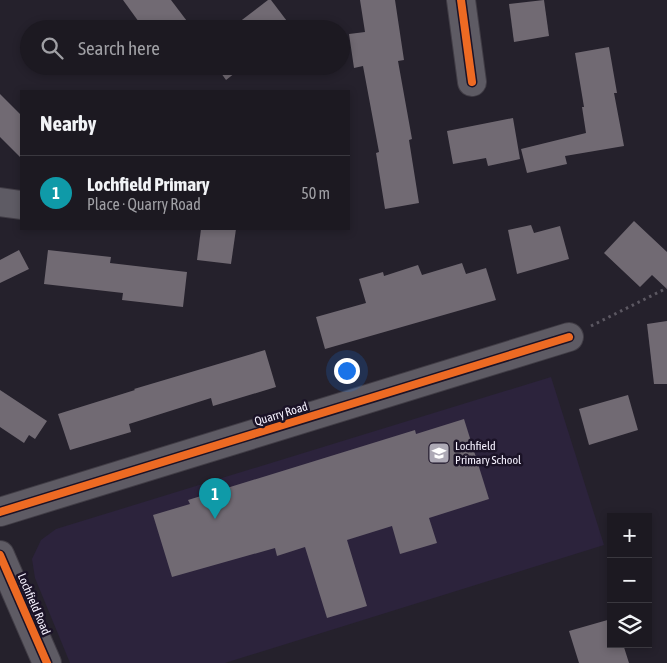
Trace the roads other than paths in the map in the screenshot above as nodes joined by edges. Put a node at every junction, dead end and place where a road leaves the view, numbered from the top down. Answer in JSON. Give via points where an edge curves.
{"nodes":[{"id":1,"x":461,"y":0,"type":"edge"},
{"id":2,"x":472,"y":82,"type":"dead end"},
{"id":3,"x":0,"y":202,"type":"edge"},
{"id":4,"x":20,"y":205,"type":"edge"},
{"id":5,"x":569,"y":337,"type":"road end"},
{"id":6,"x":0,"y":512,"type":"edge"},
{"id":7,"x":0,"y":555,"type":"edge"},
{"id":8,"x":47,"y":663,"type":"edge"}],
"edges":[{"from":1,"to":2,"type":"street"},
{"from":3,"to":4,"type":"street"},
{"from":5,"to":6,"type":"street","name":"Quarry Road"},
{"from":7,"to":8,"type":"street","name":"Lochfield Road"}]}
